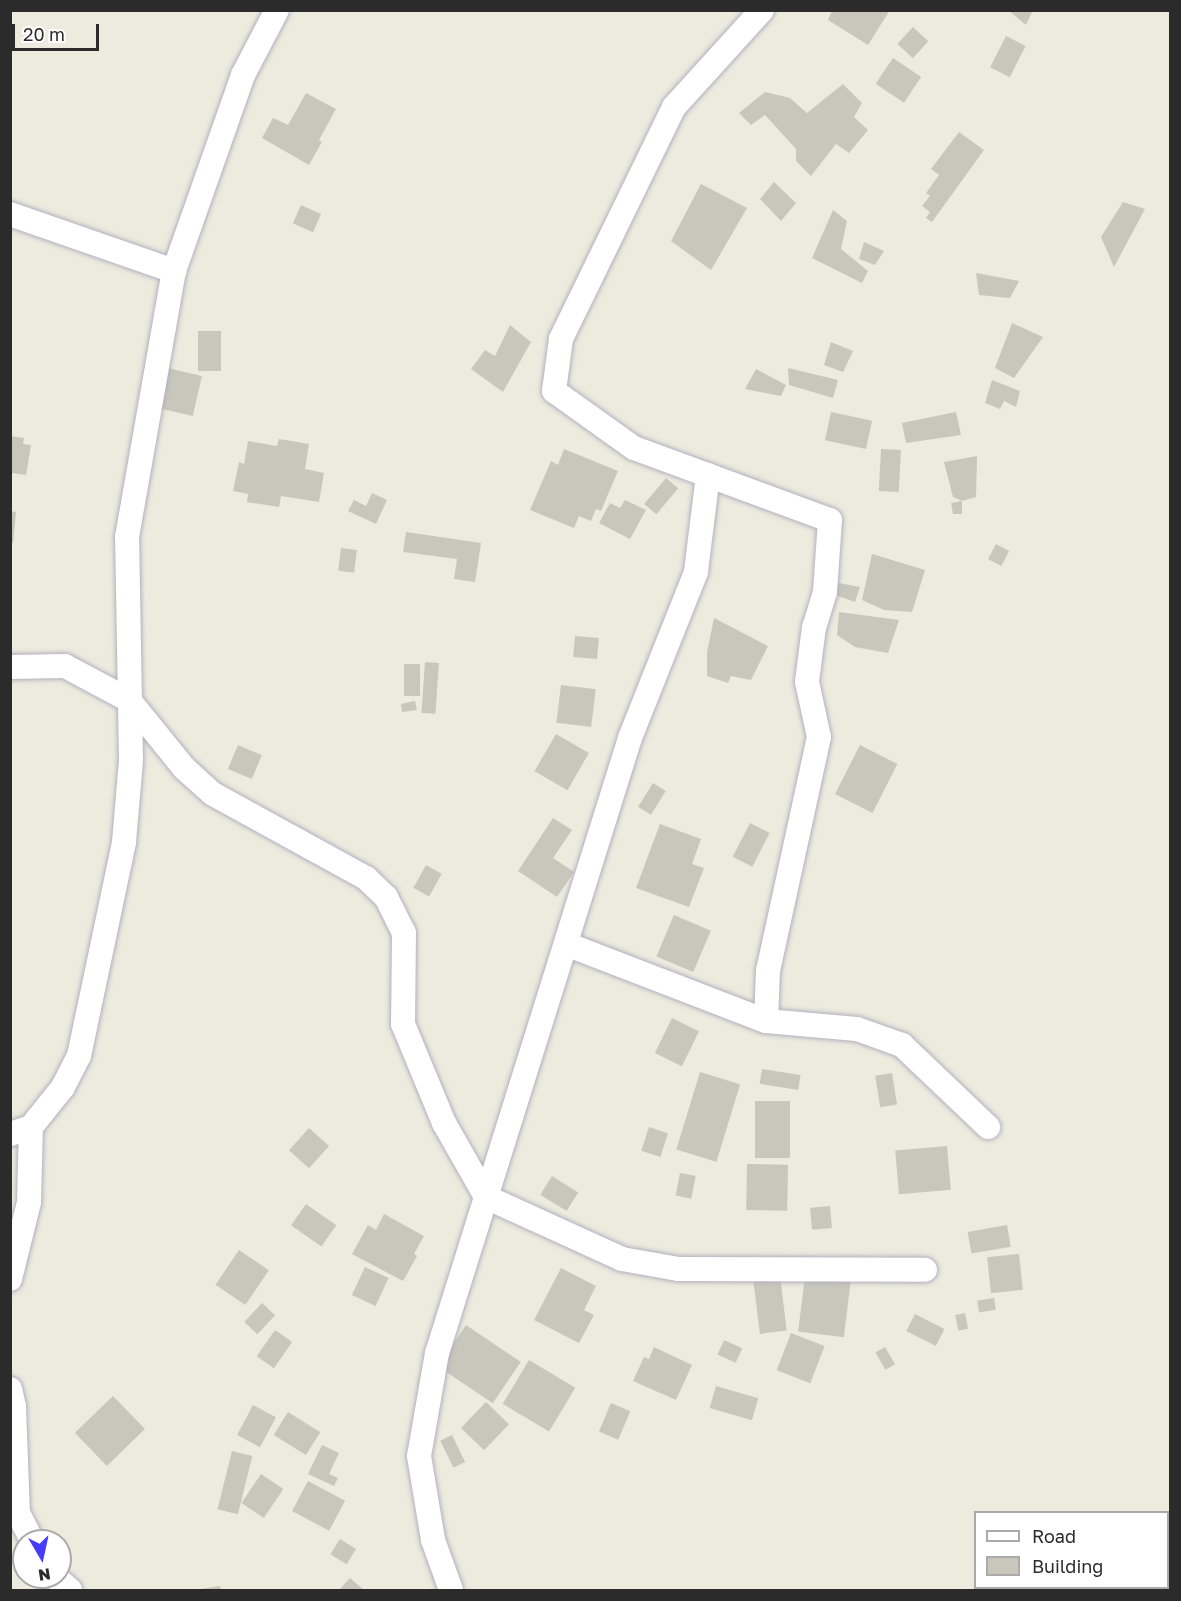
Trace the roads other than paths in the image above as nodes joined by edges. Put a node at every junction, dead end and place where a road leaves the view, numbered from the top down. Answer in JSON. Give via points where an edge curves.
{"nodes":[{"id":1,"x":277,"y":10,"type":"edge"},
{"id":2,"x":762,"y":10,"type":"edge"},
{"id":3,"x":10,"y":214,"type":"edge"},
{"id":4,"x":174,"y":271,"type":"junction"},
{"id":5,"x":708,"y":475,"type":"junction"},
{"id":6,"x":10,"y":667,"type":"edge"},
{"id":7,"x":129,"y":700,"type":"junction"},
{"id":8,"x":566,"y":944,"type":"junction"},
{"id":9,"x":766,"y":1021,"type":"junction"},
{"id":10,"x":988,"y":1127,"type":"dead end"},
{"id":11,"x":21,"y":1131,"type":"edge"},
{"id":12,"x":486,"y":1197,"type":"junction"},
{"id":13,"x":925,"y":1270,"type":"dead end"},
{"id":14,"x":10,"y":1279,"type":"edge"},
{"id":15,"x":10,"y":1389,"type":"edge"},
{"id":16,"x":14,"y":1512,"type":"edge"},
{"id":17,"x":25,"y":1529,"type":"edge"},
{"id":18,"x":451,"y":1590,"type":"edge"}],
"edges":[{"from":1,"to":4,"type":"street","via":[[243,75]]},
{"from":2,"to":5,"type":"street","via":[[674,107],[561,339],[554,391],[634,448]]},
{"from":3,"to":4,"type":"street"},
{"from":4,"to":7,"type":"street","via":[[127,537]]},
{"from":5,"to":8,"type":"street","via":[[696,572],[630,738]]},
{"from":5,"to":9,"type":"street","via":[[831,520],[825,592],[814,627],[807,682],[819,737],[768,970]]},
{"from":6,"to":7,"type":"street","via":[[65,666]]},
{"from":7,"to":11,"type":"street","via":[[131,761],[124,842],[79,1056],[63,1088]]},
{"from":7,"to":12,"type":"street","via":[[184,768],[213,794],[366,878],[386,897],[404,933],[404,1024],[444,1124]]},
{"from":8,"to":9,"type":"street"},
{"from":8,"to":12,"type":"street"},
{"from":9,"to":10,"type":"street","via":[[857,1029],[902,1045]]},
{"from":11,"to":14,"type":"street","via":[[29,1202]]},
{"from":12,"to":13,"type":"street","via":[[622,1259],[679,1269]]},
{"from":12,"to":18,"type":"street","via":[[437,1353],[419,1456],[433,1540]]},
{"from":15,"to":16,"type":"street","via":[[14,1406]]},
{"from":16,"to":17,"type":"street"}]}
